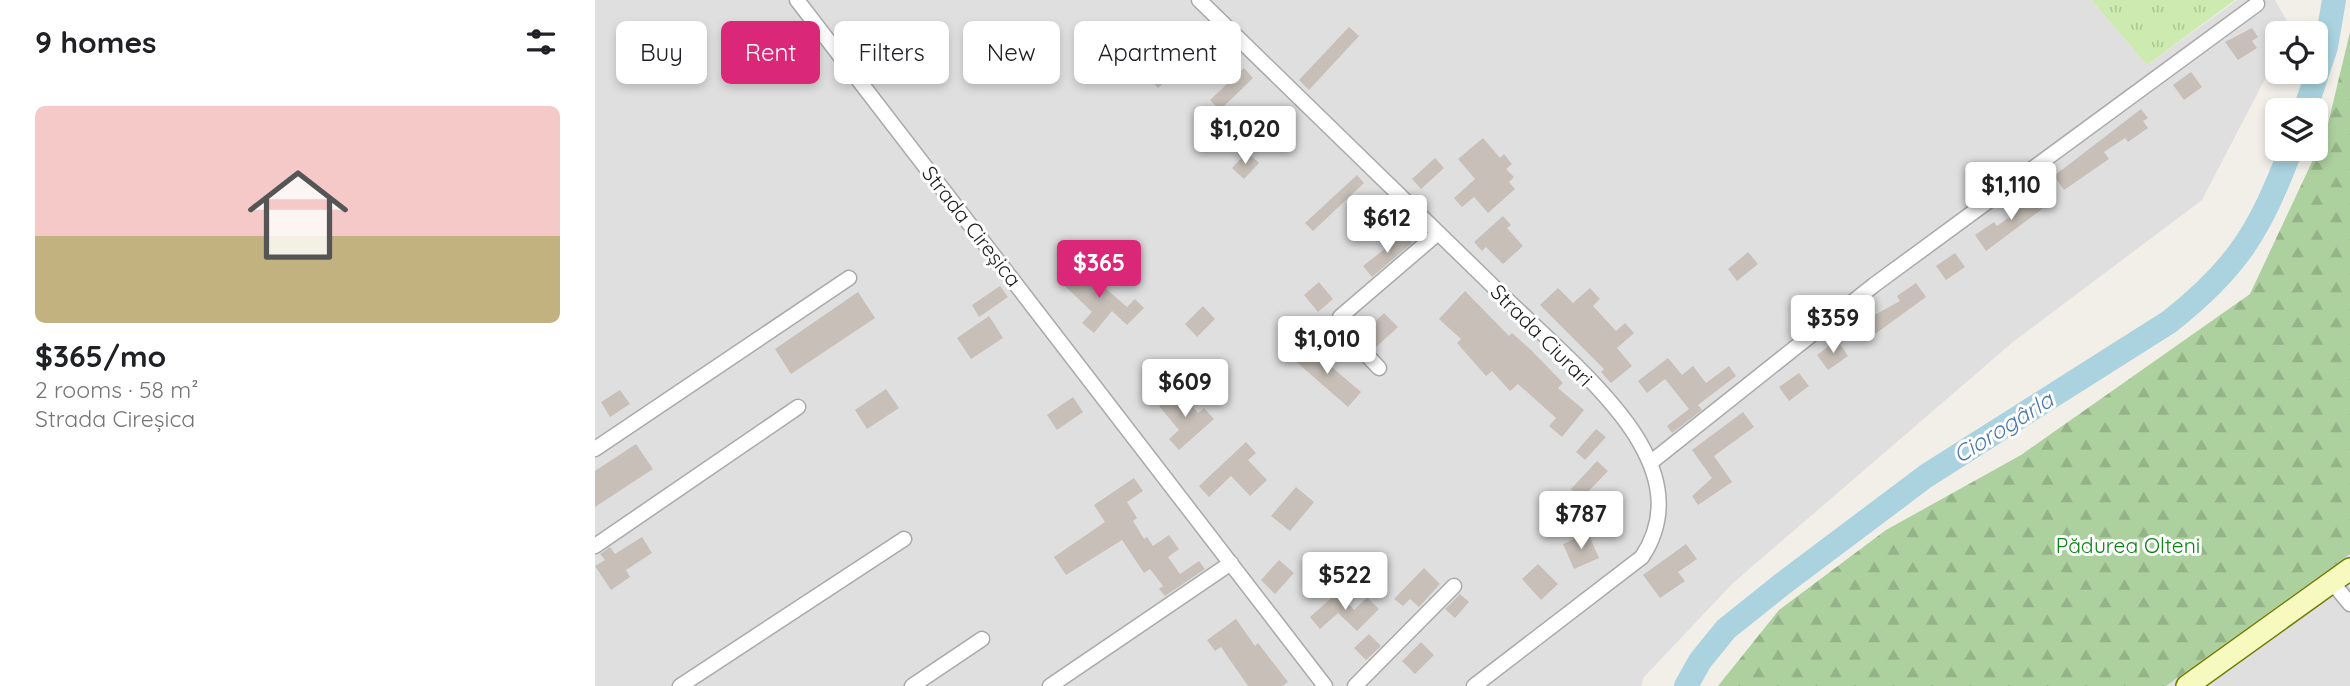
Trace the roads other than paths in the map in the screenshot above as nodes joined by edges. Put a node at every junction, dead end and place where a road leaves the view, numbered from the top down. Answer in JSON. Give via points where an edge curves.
{"nodes":[{"id":1,"x":797,"y":0,"type":"edge"},
{"id":2,"x":1199,"y":0,"type":"edge"},
{"id":3,"x":2257,"y":4,"type":"dead end"},
{"id":4,"x":1438,"y":233,"type":"junction"},
{"id":5,"x":849,"y":278,"type":"dead end"},
{"id":6,"x":1380,"y":368,"type":"dead end"},
{"id":7,"x":798,"y":407,"type":"dead end"},
{"id":8,"x":595,"y":449,"type":"edge"},
{"id":9,"x":1650,"y":463,"type":"junction"},
{"id":10,"x":904,"y":539,"type":"dead end"},
{"id":11,"x":595,"y":546,"type":"edge"},
{"id":12,"x":1231,"y":563,"type":"junction"},
{"id":13,"x":2350,"y":569,"type":"edge"},
{"id":14,"x":2332,"y":582,"type":"junction"},
{"id":15,"x":1454,"y":586,"type":"dead end"},
{"id":16,"x":2350,"y":604,"type":"edge"},
{"id":17,"x":982,"y":639,"type":"dead end"},
{"id":18,"x":680,"y":686,"type":"edge"},
{"id":19,"x":912,"y":686,"type":"edge"},
{"id":20,"x":1051,"y":686,"type":"edge"},
{"id":21,"x":1325,"y":686,"type":"edge"},
{"id":22,"x":1355,"y":686,"type":"edge"},
{"id":23,"x":1474,"y":686,"type":"edge"},
{"id":24,"x":2187,"y":686,"type":"edge"}],
"edges":[{"from":1,"to":12,"type":"street","name":"Strada Cireșica"},
{"from":2,"to":4,"type":"street","name":"Strada Ciurari"},
{"from":3,"to":9,"type":"street","via":[[1874,285]]},
{"from":4,"to":6,"type":"street","via":[[1340,317],[1341,328]]},
{"from":4,"to":9,"type":"street","name":"Strada Ciurari","via":[[1625,419]]},
{"from":5,"to":8,"type":"street"},
{"from":7,"to":11,"type":"street"},
{"from":9,"to":23,"type":"street","name":"Strada Ciurari","via":[[1661,506],[1654,538],[1642,556]]},
{"from":10,"to":18,"type":"street"},
{"from":12,"to":20,"type":"street"},
{"from":12,"to":21,"type":"street","name":"Strada Cireșica"},
{"from":13,"to":14,"type":"street"},
{"from":14,"to":16,"type":"street"},
{"from":14,"to":24,"type":"street"},
{"from":15,"to":22,"type":"street"},
{"from":17,"to":19,"type":"street"}]}
